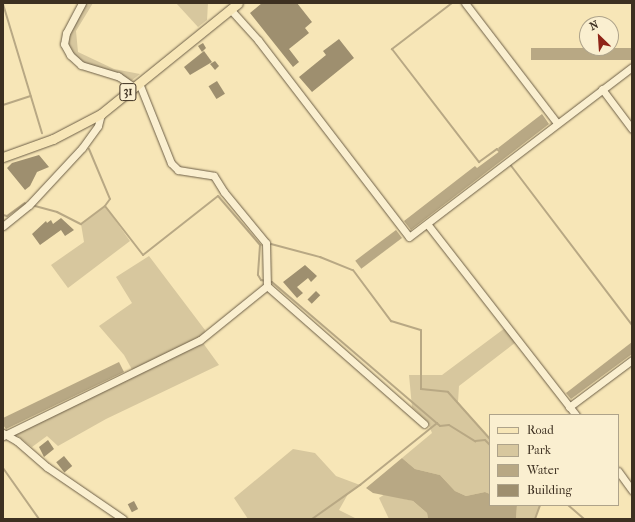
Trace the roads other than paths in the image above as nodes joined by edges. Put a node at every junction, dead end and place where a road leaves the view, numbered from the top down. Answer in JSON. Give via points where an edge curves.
{"nodes":[{"id":1,"x":82,"y":3,"type":"edge"},
{"id":2,"x":238,"y":3,"type":"edge"},
{"id":3,"x":465,"y":3,"type":"edge"},
{"id":4,"x":230,"y":9,"type":"junction"},
{"id":5,"x":632,"y":67,"type":"edge"},
{"id":6,"x":137,"y":85,"type":"junction"},
{"id":7,"x":602,"y":89,"type":"junction"},
{"id":8,"x":100,"y":114,"type":"junction"},
{"id":9,"x":557,"y":123,"type":"junction"},
{"id":10,"x":632,"y":129,"type":"edge"},
{"id":11,"x":3,"y":157,"type":"edge"},
{"id":12,"x":428,"y":225,"type":"junction"},
{"id":13,"x":3,"y":226,"type":"edge"},
{"id":14,"x":267,"y":286,"type":"junction"},
{"id":15,"x":632,"y":360,"type":"edge"},
{"id":16,"x":569,"y":406,"type":"junction"},
{"id":17,"x":575,"y":414,"type":"edge"},
{"id":18,"x":424,"y":424,"type":"dead end"},
{"id":19,"x":4,"y":434,"type":"edge"},
{"id":20,"x":619,"y":472,"type":"edge"},
{"id":21,"x":632,"y":490,"type":"edge"},
{"id":22,"x":123,"y":519,"type":"edge"}],
"edges":[{"from":1,"to":6,"type":"street","via":[[66,33],[64,44],[70,55],[81,65],[118,76]]},
{"from":2,"to":4,"type":"main road","number":"31"},
{"from":3,"to":9,"type":"street"},
{"from":4,"to":6,"type":"main road","number":"31"},
{"from":4,"to":12,"type":"street","via":[[258,40],[409,237]]},
{"from":5,"to":7,"type":"street"},
{"from":6,"to":8,"type":"main road","number":"31"},
{"from":6,"to":14,"type":"street","via":[[171,163],[178,170],[214,176],[266,244]]},
{"from":7,"to":9,"type":"street"},
{"from":7,"to":10,"type":"street"},
{"from":8,"to":11,"type":"main road","number":"31","via":[[53,139]]},
{"from":8,"to":13,"type":"street","via":[[98,126],[82,148],[29,205]]},
{"from":9,"to":12,"type":"street"},
{"from":12,"to":16,"type":"street"},
{"from":14,"to":18,"type":"street"},
{"from":14,"to":19,"type":"street","via":[[200,340]]},
{"from":15,"to":16,"type":"street"},
{"from":16,"to":17,"type":"street"},
{"from":19,"to":22,"type":"street"},
{"from":20,"to":21,"type":"street"}]}
